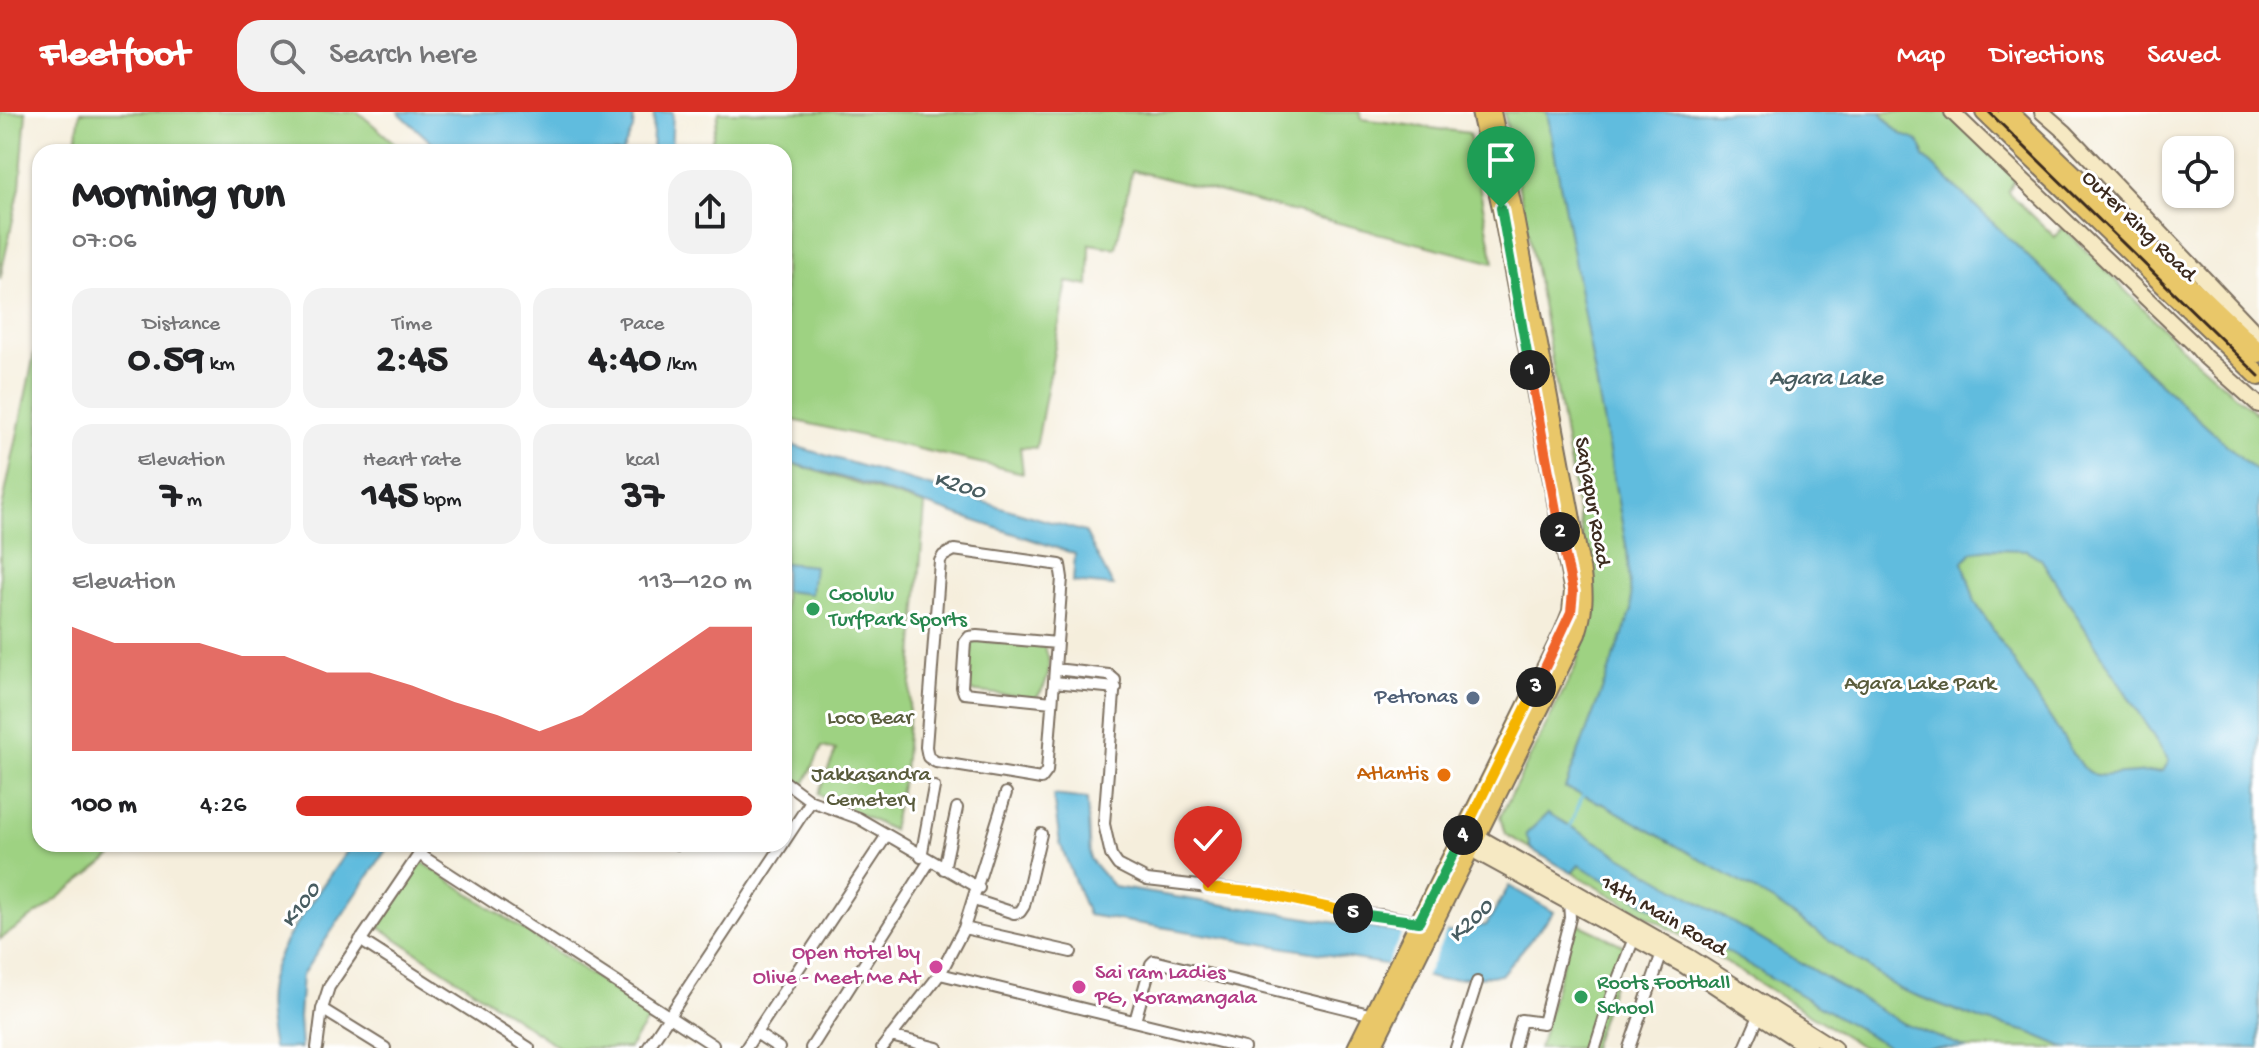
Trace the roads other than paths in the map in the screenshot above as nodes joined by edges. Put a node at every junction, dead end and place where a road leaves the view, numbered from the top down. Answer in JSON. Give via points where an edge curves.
{"nodes":[{"id":1,"x":1480,"y":112,"type":"edge"},
{"id":2,"x":1492,"y":112,"type":"edge"},
{"id":3,"x":1952,"y":112,"type":"edge"},
{"id":4,"x":1985,"y":112,"type":"edge"},
{"id":5,"x":2008,"y":112,"type":"edge"},
{"id":6,"x":2042,"y":112,"type":"edge"},
{"id":7,"x":1518,"y":269,"type":"junction"},
{"id":8,"x":2254,"y":343,"type":"edge"},
{"id":9,"x":2259,"y":376,"type":"edge"},
{"id":10,"x":2259,"y":405,"type":"edge"},
{"id":11,"x":1057,"y":643,"type":"junction"},
{"id":12,"x":1055,"y":669,"type":"junction"},
{"id":13,"x":1054,"y":682,"type":"junction"},
{"id":14,"x":1116,"y":688,"type":"junction"},
{"id":15,"x":1052,"y":702,"type":"junction"},
{"id":16,"x":792,"y":787,"type":"edge"},
{"id":17,"x":934,"y":787,"type":"dead end"},
{"id":18,"x":1006,"y":793,"type":"dead end"},
{"id":19,"x":811,"y":801,"type":"junction"},
{"id":20,"x":957,"y":808,"type":"dead end"},
{"id":21,"x":792,"y":830,"type":"edge"},
{"id":22,"x":1041,"y":834,"type":"dead end"},
{"id":23,"x":887,"y":835,"type":"junction"},
{"id":24,"x":1468,"y":839,"type":"junction"},
{"id":25,"x":420,"y":852,"type":"edge"},
{"id":26,"x":426,"y":852,"type":"edge"},
{"id":27,"x":777,"y":852,"type":"edge"},
{"id":28,"x":925,"y":859,"type":"junction"},
{"id":29,"x":944,"y":869,"type":"junction"},
{"id":30,"x":979,"y":888,"type":"junction"},
{"id":31,"x":1567,"y":896,"type":"junction"},
{"id":32,"x":974,"y":900,"type":"junction"},
{"id":33,"x":1422,"y":925,"type":"junction"},
{"id":34,"x":964,"y":928,"type":"junction"},
{"id":35,"x":1634,"y":938,"type":"junction"},
{"id":36,"x":360,"y":940,"type":"junction"},
{"id":37,"x":1071,"y":952,"type":"dead end"},
{"id":38,"x":1662,"y":953,"type":"junction"},
{"id":39,"x":940,"y":974,"type":"junction"},
{"id":40,"x":1400,"y":974,"type":"junction"},
{"id":41,"x":1477,"y":982,"type":"dead end"},
{"id":42,"x":322,"y":1009,"type":"junction"},
{"id":43,"x":1373,"y":1015,"type":"junction"},
{"id":44,"x":1759,"y":1016,"type":"junction"},
{"id":45,"x":669,"y":1017,"type":"junction"},
{"id":46,"x":1135,"y":1021,"type":"junction"},
{"id":47,"x":756,"y":1033,"type":"junction"},
{"id":48,"x":891,"y":1036,"type":"junction"},
{"id":49,"x":713,"y":1045,"type":"dead end"},
{"id":50,"x":1807,"y":1047,"type":"edge"},
{"id":51,"x":317,"y":1048,"type":"edge"},
{"id":52,"x":385,"y":1048,"type":"edge"},
{"id":53,"x":529,"y":1048,"type":"edge"},
{"id":54,"x":648,"y":1048,"type":"edge"},
{"id":55,"x":746,"y":1048,"type":"edge"},
{"id":56,"x":779,"y":1048,"type":"edge"},
{"id":57,"x":811,"y":1048,"type":"edge"},
{"id":58,"x":882,"y":1048,"type":"edge"},
{"id":59,"x":937,"y":1048,"type":"edge"},
{"id":60,"x":1244,"y":1048,"type":"edge"},
{"id":61,"x":1356,"y":1048,"type":"edge"},
{"id":62,"x":1372,"y":1048,"type":"edge"},
{"id":63,"x":1456,"y":1048,"type":"edge"},
{"id":64,"x":1514,"y":1048,"type":"edge"},
{"id":65,"x":1595,"y":1048,"type":"edge"},
{"id":66,"x":1629,"y":1048,"type":"edge"},
{"id":67,"x":1745,"y":1048,"type":"edge"},
{"id":68,"x":1834,"y":1048,"type":"edge"}],
"edges":[{"from":1,"to":7,"type":"main road","name":"Sarjapur Road"},
{"from":2,"to":7,"type":"main road","name":"Sarjapur Road"},
{"from":3,"to":10,"type":"street"},
{"from":4,"to":8,"type":"highway","name":"Outer Ring Road"},
{"from":5,"to":8,"type":"highway","name":"Outer Ring Road"},
{"from":6,"to":8,"type":"street"},
{"from":7,"to":24,"type":"main road","name":"Sarjapur Road","via":[[1581,567],[1584,613]]},
{"from":8,"to":9,"type":"highway","name":"Outer Ring Road"},
{"from":11,"to":12,"type":"street"},
{"from":11,"to":15,"type":"street","via":[[977,636],[965,642],[964,693]]},
{"from":11,"to":15,"type":"street","via":[[1060,565],[954,550],[943,556],[928,757],[1041,779],[1047,771]]},
{"from":12,"to":13,"type":"street"},
{"from":12,"to":14,"type":"street","via":[[1109,675]]},
{"from":13,"to":14,"type":"street"},
{"from":13,"to":15,"type":"street"},
{"from":14,"to":33,"type":"street","via":[[1104,824],[1118,865],[1147,880],[1261,893]]},
{"from":16,"to":19,"type":"street"},
{"from":17,"to":28,"type":"street"},
{"from":18,"to":30,"type":"street"},
{"from":19,"to":21,"type":"street"},
{"from":19,"to":23,"type":"street"},
{"from":20,"to":29,"type":"street"},
{"from":22,"to":32,"type":"street","via":[[1020,912]]},
{"from":23,"to":28,"type":"street"},
{"from":23,"to":47,"type":"street"},
{"from":24,"to":31,"type":"street","name":"14th Main Road"},
{"from":24,"to":33,"type":"main road","name":"Sarjapur Road"},
{"from":25,"to":36,"type":"street"},
{"from":26,"to":45,"type":"street"},
{"from":27,"to":45,"type":"street"},
{"from":28,"to":29,"type":"street"},
{"from":28,"to":57,"type":"street"},
{"from":29,"to":30,"type":"street"},
{"from":30,"to":32,"type":"street"},
{"from":31,"to":35,"type":"street","name":"14th Main Road"},
{"from":31,"to":64,"type":"street","via":[[1570,918],[1543,1023],[1521,1020]]},
{"from":31,"to":68,"type":"street","name":"14th Main Road","via":[[1688,956]]},
{"from":32,"to":34,"type":"street"},
{"from":33,"to":40,"type":"main road","name":"Sarjapur Road"},
{"from":34,"to":37,"type":"street"},
{"from":34,"to":39,"type":"street"},
{"from":35,"to":38,"type":"street","name":"14th Main Road"},
{"from":35,"to":65,"type":"street"},
{"from":36,"to":42,"type":"street","via":[[329,987]]},
{"from":36,"to":53,"type":"street"},
{"from":38,"to":44,"type":"street","name":"14th Main Road"},
{"from":38,"to":66,"type":"street"},
{"from":39,"to":46,"type":"street"},
{"from":39,"to":48,"type":"street"},
{"from":40,"to":43,"type":"main road","name":"Sarjapur Road"},
{"from":40,"to":62,"type":"main road","name":"Sarjapur Road"},
{"from":41,"to":63,"type":"street"},
{"from":42,"to":51,"type":"street"},
{"from":42,"to":52,"type":"street"},
{"from":43,"to":46,"type":"street","via":[[1154,961]]},
{"from":43,"to":61,"type":"main road","name":"Sarjapur Road"},
{"from":44,"to":50,"type":"street","name":"14th Main Road"},
{"from":44,"to":67,"type":"street"},
{"from":45,"to":49,"type":"street"},
{"from":45,"to":54,"type":"street"},
{"from":46,"to":60,"type":"street"},
{"from":47,"to":55,"type":"street"},
{"from":47,"to":56,"type":"street"},
{"from":48,"to":58,"type":"street"},
{"from":48,"to":59,"type":"street"}]}
